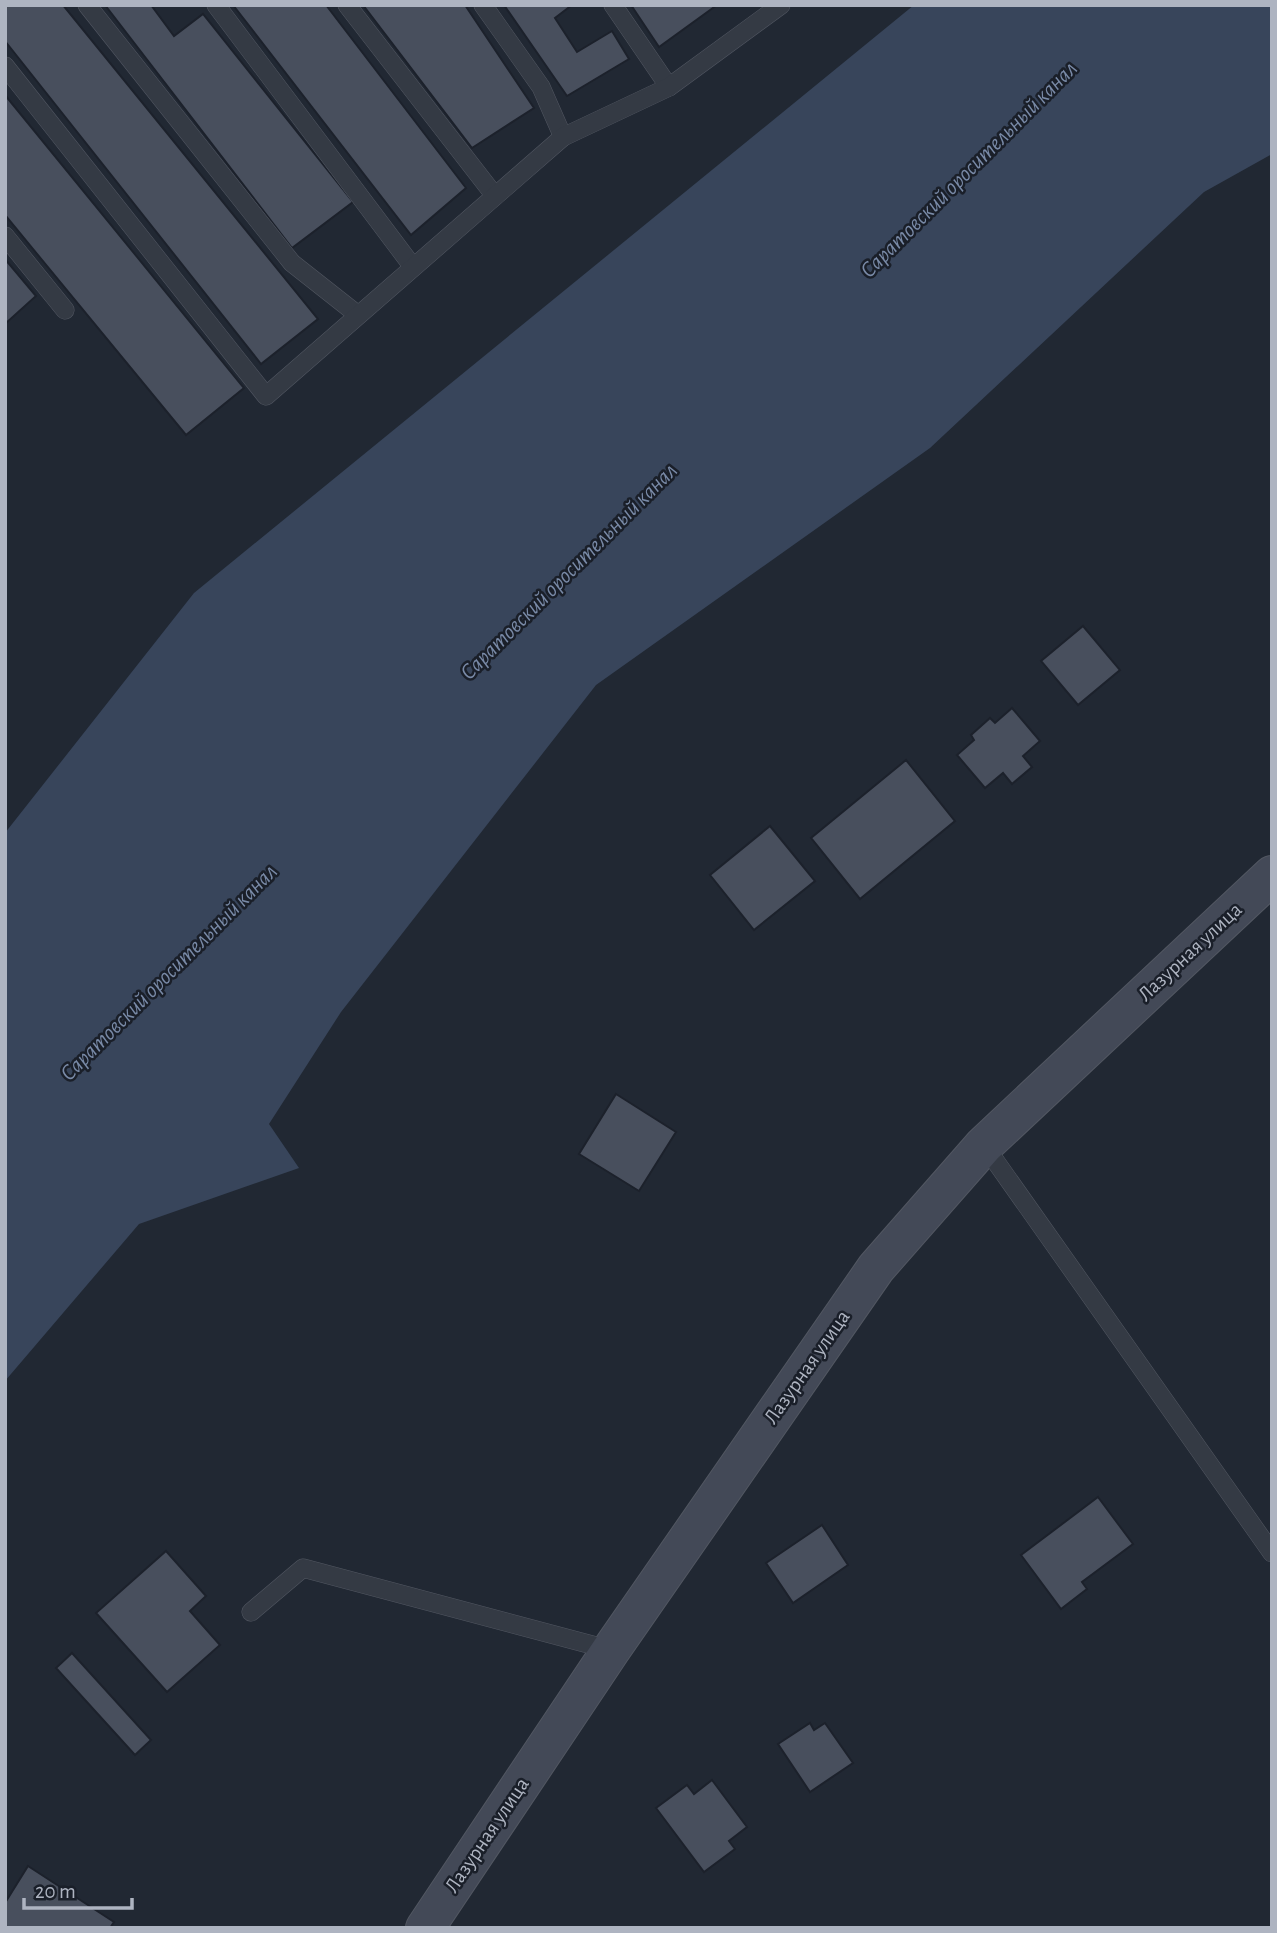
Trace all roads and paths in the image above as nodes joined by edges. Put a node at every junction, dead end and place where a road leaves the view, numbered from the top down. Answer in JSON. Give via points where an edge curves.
{"nodes":[{"id":1,"x":87,"y":5,"type":"edge"},
{"id":2,"x":216,"y":5,"type":"edge"},
{"id":3,"x":347,"y":5,"type":"edge"},
{"id":4,"x":483,"y":5,"type":"edge"},
{"id":5,"x":613,"y":5,"type":"edge"},
{"id":6,"x":748,"y":5,"type":"edge"},
{"id":7,"x":781,"y":5,"type":"edge"},
{"id":8,"x":759,"y":21,"type":"junction"},
{"id":9,"x":5,"y":66,"type":"edge"},
{"id":10,"x":669,"y":87,"type":"junction"},
{"id":11,"x":563,"y":137,"type":"junction"},
{"id":12,"x":495,"y":196,"type":"junction"},
{"id":13,"x":5,"y":236,"type":"edge"},
{"id":14,"x":413,"y":267,"type":"junction"},
{"id":15,"x":65,"y":310,"type":"dead end"},
{"id":16,"x":358,"y":316,"type":"junction"},
{"id":17,"x":1272,"y":876,"type":"edge"},
{"id":18,"x":984,"y":1145,"type":"junction"},
{"id":19,"x":1272,"y":1553,"type":"edge"},
{"id":20,"x":251,"y":1612,"type":"dead end"},
{"id":21,"x":611,"y":1650,"type":"junction"},
{"id":22,"x":425,"y":1928,"type":"edge"}],
"edges":[{"from":1,"to":16,"type":"lane","via":[[292,263]]},
{"from":2,"to":14,"type":"lane"},
{"from":3,"to":12,"type":"lane"},
{"from":4,"to":11,"type":"lane","via":[[541,87]]},
{"from":5,"to":10,"type":"lane"},
{"from":6,"to":8,"type":"lane"},
{"from":7,"to":8,"type":"lane"},
{"from":8,"to":10,"type":"lane"},
{"from":9,"to":16,"type":"lane","via":[[266,396]]},
{"from":10,"to":11,"type":"lane"},
{"from":11,"to":12,"type":"lane"},
{"from":12,"to":14,"type":"lane"},
{"from":13,"to":15,"type":"lane"},
{"from":14,"to":16,"type":"lane"},
{"from":17,"to":18,"type":"street","name":"Лазурная улица"},
{"from":18,"to":19,"type":"lane"},
{"from":18,"to":21,"type":"street","name":"Лазурная улица","via":[[876,1268]]},
{"from":20,"to":21,"type":"lane","via":[[303,1568]]},
{"from":21,"to":22,"type":"street","name":"Лазурная улица"}]}
